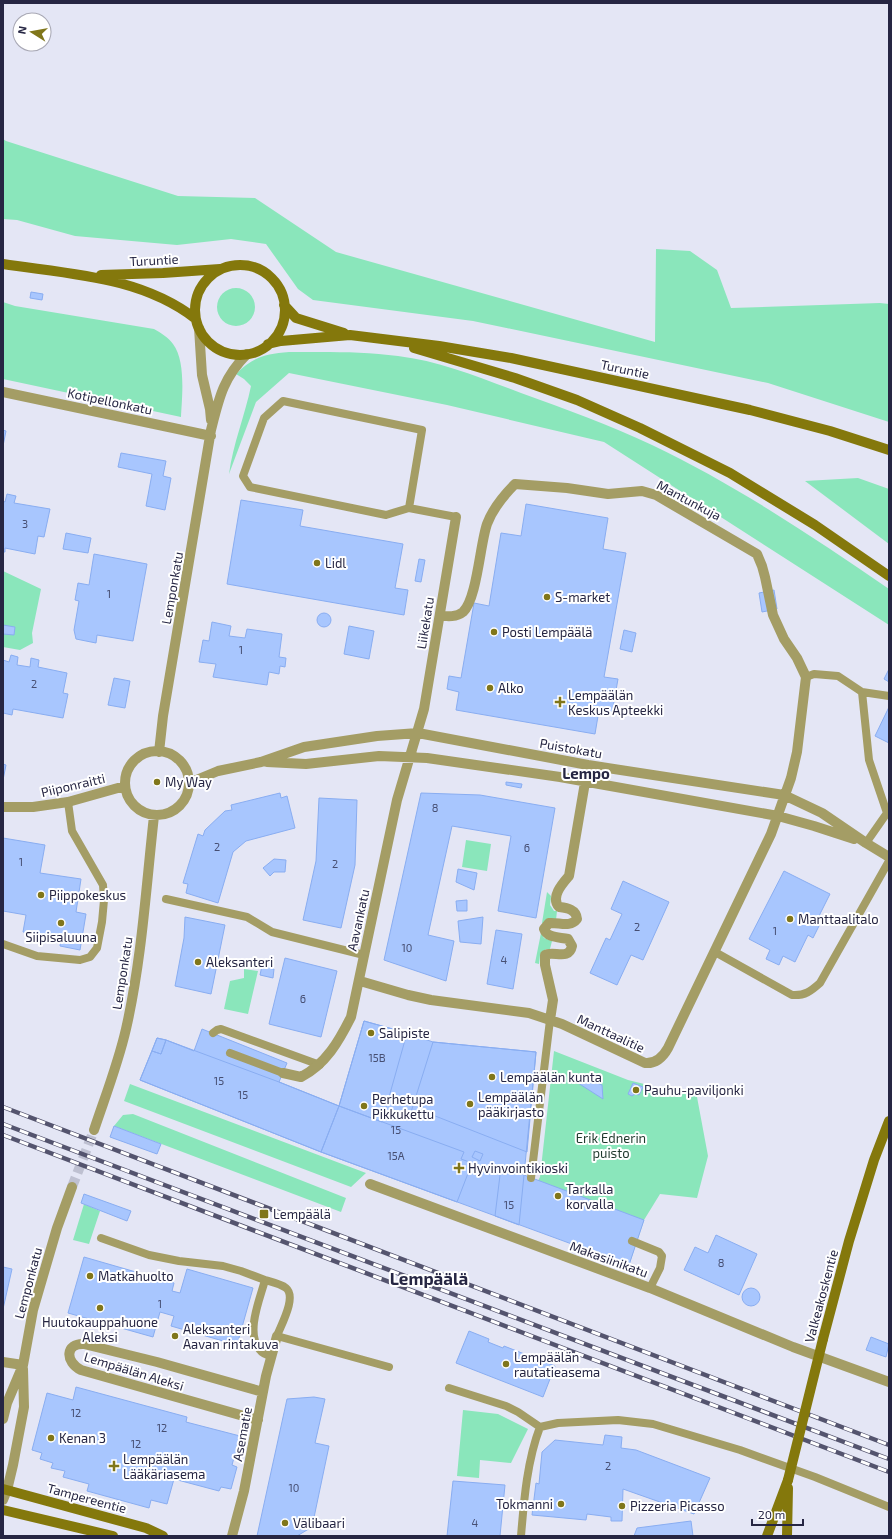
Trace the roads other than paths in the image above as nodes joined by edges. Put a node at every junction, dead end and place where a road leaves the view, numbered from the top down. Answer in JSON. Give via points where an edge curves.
{"nodes":[{"id":1,"x":3,"y":264,"type":"edge"},
{"id":2,"x":220,"y":269,"type":"junction"},
{"id":3,"x":89,"y":276,"type":"junction"},
{"id":4,"x":284,"y":305,"type":"junction"},
{"id":5,"x":197,"y":323,"type":"junction"},
{"id":6,"x":350,"y":335,"type":"junction"},
{"id":7,"x":383,"y":339,"type":"junction"},
{"id":8,"x":268,"y":344,"type":"junction"},
{"id":9,"x":247,"y":354,"type":"junction"},
{"id":10,"x":3,"y":392,"type":"edge"},
{"id":11,"x":211,"y":433,"type":"junction"},
{"id":12,"x":889,"y":450,"type":"edge"},
{"id":13,"x":409,"y":508,"type":"junction"},
{"id":14,"x":456,"y":517,"type":"joint"},
{"id":15,"x":889,"y":576,"type":"edge"},
{"id":16,"x":440,"y":615,"type":"junction"},
{"id":17,"x":806,"y":677,"type":"junction"},
{"id":18,"x":862,"y":692,"type":"junction"},
{"id":19,"x":889,"y":696,"type":"edge"},
{"id":20,"x":418,"y":733,"type":"junction"},
{"id":21,"x":159,"y":752,"type":"junction"},
{"id":22,"x":409,"y":757,"type":"junction"},
{"id":23,"x":261,"y":762,"type":"junction"},
{"id":24,"x":588,"y":765,"type":"junction"},
{"id":25,"x":585,"y":781,"type":"junction"},
{"id":26,"x":189,"y":783,"type":"junction"},
{"id":27,"x":125,"y":786,"type":"junction"},
{"id":28,"x":784,"y":795,"type":"junction"},
{"id":29,"x":68,"y":802,"type":"junction"},
{"id":30,"x":3,"y":807,"type":"edge"},
{"id":31,"x":888,"y":810,"type":"edge"},
{"id":32,"x":154,"y":816,"type":"junction"},
{"id":33,"x":778,"y":816,"type":"junction"},
{"id":34,"x":866,"y":843,"type":"junction"},
{"id":35,"x":889,"y":857,"type":"edge"},
{"id":36,"x":889,"y":861,"type":"edge"},
{"id":37,"x":166,"y":899,"type":"dead end"},
{"id":38,"x":3,"y":944,"type":"edge"},
{"id":39,"x":715,"y":952,"type":"junction"},
{"id":40,"x":364,"y":955,"type":"junction"},
{"id":41,"x":360,"y":981,"type":"junction"},
{"id":42,"x":550,"y":1020,"type":"junction"},
{"id":43,"x":213,"y":1033,"type":"dead end"},
{"id":44,"x":230,"y":1053,"type":"dead end"},
{"id":45,"x":320,"y":1065,"type":"junction"},
{"id":46,"x":283,"y":1073,"type":"joint"},
{"id":47,"x":889,"y":1121,"type":"edge"},
{"id":48,"x":94,"y":1130,"type":"tunnel mouth"},
{"id":49,"x":531,"y":1178,"type":"dead end"},
{"id":50,"x":370,"y":1184,"type":"dead end"},
{"id":51,"x":72,"y":1187,"type":"tunnel mouth"},
{"id":52,"x":101,"y":1238,"type":"dead end"},
{"id":53,"x":632,"y":1241,"type":"dead end"},
{"id":54,"x":265,"y":1280,"type":"junction"},
{"id":55,"x":650,"y":1288,"type":"junction"},
{"id":56,"x":277,"y":1336,"type":"junction"},
{"id":57,"x":271,"y":1356,"type":"junction"},
{"id":58,"x":3,"y":1362,"type":"edge"},
{"id":59,"x":23,"y":1365,"type":"junction"},
{"id":60,"x":389,"y":1367,"type":"dead end"},
{"id":61,"x":889,"y":1382,"type":"edge"},
{"id":62,"x":449,"y":1388,"type":"dead end"},
{"id":63,"x":263,"y":1392,"type":"junction"},
{"id":64,"x":5,"y":1404,"type":"edge"},
{"id":65,"x":3,"y":1419,"type":"edge"},
{"id":66,"x":258,"y":1420,"type":"junction"},
{"id":67,"x":540,"y":1427,"type":"junction"},
{"id":68,"x":788,"y":1480,"type":"junction"},
{"id":69,"x":4,"y":1493,"type":"edge"},
{"id":70,"x":889,"y":1507,"type":"edge"},
{"id":71,"x":3,"y":1510,"type":"edge"},
{"id":72,"x":113,"y":1536,"type":"edge"},
{"id":73,"x":163,"y":1536,"type":"edge"},
{"id":74,"x":232,"y":1536,"type":"edge"},
{"id":75,"x":521,"y":1536,"type":"edge"},
{"id":76,"x":767,"y":1536,"type":"edge"},
{"id":77,"x":787,"y":1536,"type":"edge"}],
"edges":[{"from":1,"to":3,"type":"main road","name":"Turuntie"},
{"from":2,"to":3,"type":"main road","name":"Turuntie"},
{"from":2,"to":4,"type":"main road","via":[[235,265],[250,266],[264,271],[275,282]]},
{"from":2,"to":5,"type":"main road","via":[[208,278],[199,290],[195,304]]},
{"from":3,"to":5,"type":"main road","name":"Turuntie","via":[[124,284],[178,306]]},
{"from":4,"to":6,"type":"main road","name":"Turuntie","via":[[296,318]]},
{"from":4,"to":8,"type":"main road","via":[[282,324],[277,335]]},
{"from":5,"to":9,"type":"main road","via":[[210,344],[234,354]]},
{"from":5,"to":11,"type":"street","name":"Lemponkatu","via":[[202,375],[210,409]]},
{"from":6,"to":7,"type":"main road","name":"Turuntie"},
{"from":6,"to":8,"type":"main road","name":"Turuntie"},
{"from":7,"to":12,"type":"main road","name":"Turuntie","via":[[511,358],[668,391],[830,431]]},
{"from":7,"to":15,"type":"main road","via":[[515,378],[577,400],[640,428],[730,473],[815,525]]},
{"from":8,"to":9,"type":"main road"},
{"from":9,"to":11,"type":"street","name":"Lemponkatu","via":[[226,380]]},
{"from":10,"to":11,"type":"street","name":"Kotipellonkatu"},
{"from":11,"to":21,"type":"street","name":"Lemponkatu"},
{"from":13,"to":13,"type":"lane","via":[[386,515],[250,487],[243,476],[264,418],[283,401],[422,430]]},
{"from":13,"to":14,"type":"lane"},
{"from":14,"to":16,"type":"street","name":"Liikekatu"},
{"from":16,"to":17,"type":"street","name":"Mantunkuja","via":[[449,617],[463,612],[472,597],[487,524],[494,508],[515,484],[608,494],[642,491],[656,495],[757,554],[773,615]]},
{"from":16,"to":20,"type":"street","name":"Liikekatu"},
{"from":17,"to":18,"type":"lane","via":[[814,674],[838,676]]},
{"from":17,"to":28,"type":"street","via":[[797,752]]},
{"from":18,"to":19,"type":"lane"},
{"from":18,"to":31,"type":"lane","via":[[869,760]]},
{"from":20,"to":22,"type":"street","name":"Aavankatu"},
{"from":20,"to":23,"type":"street","name":"Puistokatu","via":[[377,736],[304,747]]},
{"from":20,"to":24,"type":"street","name":"Puistokatu"},
{"from":21,"to":26,"type":"street","via":[[168,753],[183,765]]},
{"from":21,"to":27,"type":"street","via":[[138,757],[130,765]]},
{"from":22,"to":23,"type":"street","name":"Puistokatu","via":[[379,756],[306,764]]},
{"from":22,"to":25,"type":"street","name":"Puistokatu"},
{"from":22,"to":40,"type":"street","name":"Aavankatu","via":[[397,800]]},
{"from":23,"to":26,"type":"street","name":"Puistokatu","via":[[218,771]]},
{"from":24,"to":25,"type":"street"},
{"from":24,"to":28,"type":"street","name":"Puistokatu"},
{"from":25,"to":33,"type":"street","name":"Puistokatu"},
{"from":25,"to":42,"type":"street","via":[[569,876],[559,888],[556,901],[559,907],[569,908],[574,912],[577,919],[568,924],[550,923],[544,929],[548,935],[568,939],[572,946],[567,954],[545,955],[553,1000]]},
{"from":26,"to":32,"type":"street","via":[[182,803],[174,810]]},
{"from":27,"to":29,"type":"street","name":"Piiponraitti"},
{"from":27,"to":32,"type":"street","via":[[126,794],[137,809]]},
{"from":28,"to":33,"type":"street","name":"Manttaalitie"},
{"from":28,"to":34,"type":"street","name":"Puistokatu","via":[[822,813]]},
{"from":29,"to":30,"type":"street","name":"Piiponraitti","via":[[33,807]]},
{"from":29,"to":38,"type":"lane","via":[[72,831],[103,885],[97,948],[90,957],[80,960],[37,956]]},
{"from":31,"to":34,"type":"lane"},
{"from":32,"to":48,"type":"street","name":"Lemponkatu","via":[[133,994],[126,1030]]},
{"from":33,"to":34,"type":"street","name":"Puistokatu"},
{"from":33,"to":39,"type":"street","name":"Manttaalitie"},
{"from":34,"to":35,"type":"street","name":"Puistokatu"},
{"from":36,"to":39,"type":"lane","via":[[820,983],[810,992],[792,995]]},
{"from":37,"to":40,"type":"lane","via":[[247,917],[272,932]]},
{"from":39,"to":42,"type":"street","name":"Manttaalitie","via":[[668,1048],[655,1062],[645,1063]]},
{"from":40,"to":41,"type":"street","name":"Aavankatu"},
{"from":41,"to":42,"type":"street","name":"Manttaalitie","via":[[431,1000],[521,1011]]},
{"from":41,"to":45,"type":"street","name":"Aavankatu","via":[[351,1017]]},
{"from":42,"to":49,"type":"lane"},
{"from":43,"to":45,"type":"lane","via":[[221,1029]]},
{"from":44,"to":46,"type":"lane"},
{"from":45,"to":46,"type":"street","name":"Aavankatu","via":[[301,1077]]},
{"from":47,"to":68,"type":"main road","name":"Valkeakoskentie","bridge":true,"via":[[849,1240]]},
{"from":50,"to":55,"type":"street","name":"Makasiinikatu"},
{"from":51,"to":59,"type":"street","name":"Lemponkatu","via":[[33,1310]]},
{"from":52,"to":54,"type":"lane","via":[[149,1255],[223,1266]]},
{"from":53,"to":55,"type":"lane","via":[[659,1252],[662,1256],[660,1268]]},
{"from":54,"to":56,"type":"lane","via":[[286,1287],[290,1292],[291,1300]]},
{"from":54,"to":57,"type":"lane","via":[[253,1333],[260,1351]]},
{"from":55,"to":61,"type":"street","name":"Makasiinikatu","via":[[750,1330]]},
{"from":56,"to":57,"type":"street","name":"Asematie"},
{"from":56,"to":60,"type":"lane"},
{"from":57,"to":63,"type":"street","name":"Asematie"},
{"from":58,"to":59,"type":"street"},
{"from":59,"to":64,"type":"street","name":"Lemponkatu"},
{"from":59,"to":69,"type":"street","name":"Lemponkatu","via":[[24,1407]]},
{"from":62,"to":67,"type":"lane","via":[[506,1406]]},
{"from":63,"to":66,"type":"street","name":"Asematie"},
{"from":63,"to":66,"type":"street","name":"Lempäälän Aleksi","via":[[84,1344],[74,1347],[69,1358],[74,1366],[81,1370]]},
{"from":64,"to":65,"type":"street","name":"Lemponkatu"},
{"from":66,"to":74,"type":"street","name":"Asematie","via":[[244,1492]]},
{"from":67,"to":70,"type":"lane","via":[[558,1423],[618,1420],[654,1424],[740,1450]]},
{"from":67,"to":75,"type":"lane","via":[[534,1443]]},
{"from":68,"to":76,"type":"main road","name":"Valkeakoskentie"},
{"from":68,"to":77,"type":"main road","name":"Valkeakoskentie"},
{"from":69,"to":73,"type":"main road","name":"Tampereentie","via":[[146,1528]]},
{"from":71,"to":72,"type":"main road"}]}
